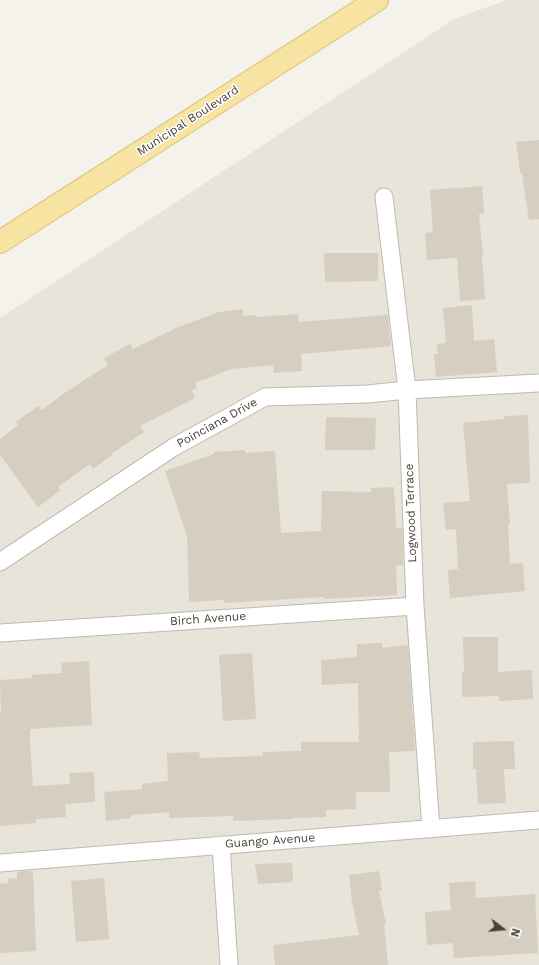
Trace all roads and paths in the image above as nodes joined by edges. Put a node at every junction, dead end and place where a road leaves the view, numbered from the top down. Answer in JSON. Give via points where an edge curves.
{"nodes":[{"id":1,"x":377,"y":0,"type":"edge"},
{"id":2,"x":384,"y":198,"type":"dead end"},
{"id":3,"x":0,"y":242,"type":"edge"},
{"id":4,"x":539,"y":383,"type":"edge"},
{"id":5,"x":407,"y":390,"type":"junction"},
{"id":6,"x":0,"y":562,"type":"edge"},
{"id":7,"x":415,"y":606,"type":"junction"},
{"id":8,"x":0,"y":633,"type":"edge"},
{"id":9,"x":539,"y":820,"type":"edge"},
{"id":10,"x":431,"y":829,"type":"junction"},
{"id":11,"x":221,"y":845,"type":"junction"},
{"id":12,"x":0,"y":863,"type":"edge"},
{"id":13,"x":230,"y":965,"type":"edge"}],
"edges":[{"from":1,"to":3,"type":"main road","name":"Municipal Boulevard"},
{"from":2,"to":5,"type":"street","name":"Logwood Terrace"},
{"from":4,"to":5,"type":"street","name":"Poinciana Drive"},
{"from":5,"to":6,"type":"street","name":"Poinciana Drive","via":[[367,394],[265,397],[174,447]]},
{"from":5,"to":7,"type":"street","name":"Logwood Terrace"},
{"from":7,"to":8,"type":"street","name":"Birch Avenue"},
{"from":7,"to":10,"type":"street","name":"Logwood Terrace"},
{"from":9,"to":10,"type":"street","name":"Guango Avenue"},
{"from":10,"to":11,"type":"street","name":"Guango Avenue"},
{"from":11,"to":12,"type":"street","name":"Guango Avenue"},
{"from":11,"to":13,"type":"street"}]}
